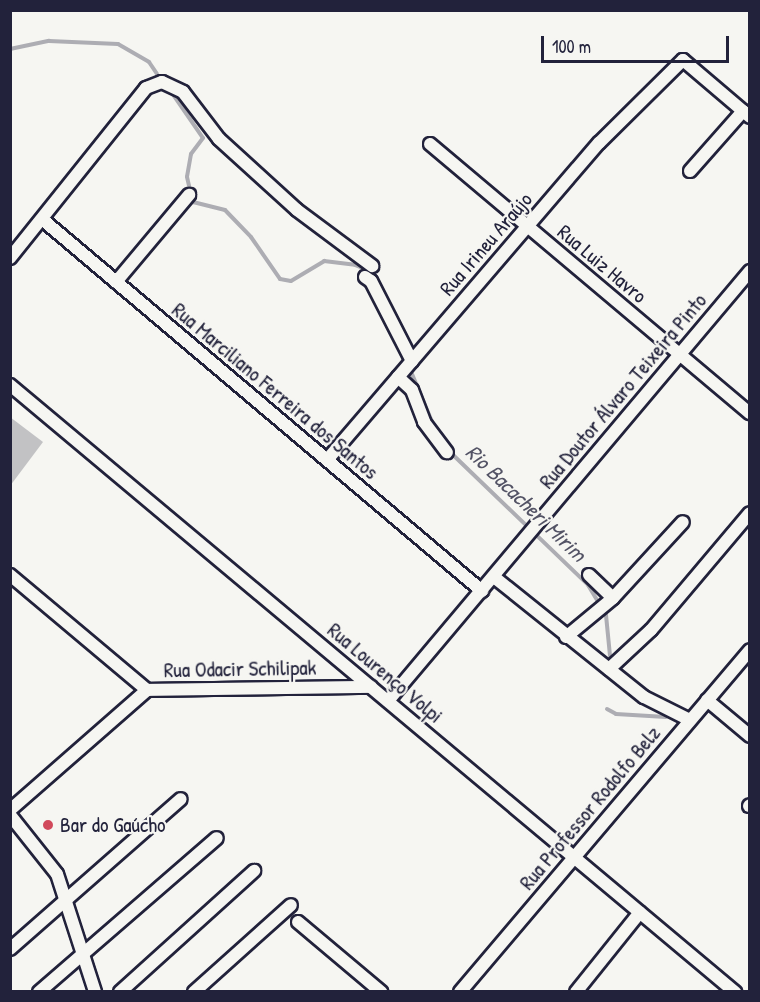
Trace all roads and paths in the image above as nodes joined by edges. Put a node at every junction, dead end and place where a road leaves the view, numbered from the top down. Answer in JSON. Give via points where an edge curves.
{"nodes":[{"id":1,"x":746,"y":114,"type":"edge"},
{"id":2,"x":430,"y":144,"type":"dead end"},
{"id":3,"x":690,"y":171,"type":"dead end"},
{"id":4,"x":189,"y":195,"type":"dead end"},
{"id":5,"x":43,"y":220,"type":"junction"},
{"id":6,"x":527,"y":227,"type":"junction"},
{"id":7,"x":10,"y":258,"type":"edge"},
{"id":8,"x":750,"y":271,"type":"edge"},
{"id":9,"x":116,"y":282,"type":"junction"},
{"id":10,"x":680,"y":354,"type":"junction"},
{"id":11,"x":412,"y":361,"type":"junction"},
{"id":12,"x":398,"y":377,"type":"junction"},
{"id":13,"x":10,"y":385,"type":"edge"},
{"id":14,"x":750,"y":413,"type":"edge"},
{"id":15,"x":447,"y":452,"type":"dead end"},
{"id":16,"x":327,"y":460,"type":"junction"},
{"id":17,"x":750,"y":513,"type":"edge"},
{"id":18,"x":683,"y":522,"type":"dead end"},
{"id":19,"x":10,"y":575,"type":"edge"},
{"id":20,"x":589,"y":575,"type":"dead end"},
{"id":21,"x":494,"y":576,"type":"junction"},
{"id":22,"x":482,"y":591,"type":"junction"},
{"id":23,"x":613,"y":598,"type":"junction"},
{"id":24,"x":566,"y":637,"type":"junction"},
{"id":25,"x":750,"y":650,"type":"edge"},
{"id":26,"x":609,"y":669,"type":"junction"},
{"id":27,"x":371,"y":687,"type":"junction"},
{"id":28,"x":147,"y":690,"type":"junction"},
{"id":29,"x":707,"y":700,"type":"junction"},
{"id":30,"x":388,"y":701,"type":"junction"},
{"id":31,"x":690,"y":720,"type":"junction"},
{"id":32,"x":750,"y":736,"type":"edge"},
{"id":33,"x":182,"y":799,"type":"dead end"},
{"id":34,"x":10,"y":810,"type":"edge"},
{"id":35,"x":10,"y":815,"type":"edge"},
{"id":36,"x":217,"y":838,"type":"dead end"},
{"id":37,"x":574,"y":857,"type":"junction"},
{"id":38,"x":254,"y":871,"type":"dead end"},
{"id":39,"x":66,"y":900,"type":"junction"},
{"id":40,"x":291,"y":905,"type":"dead end"},
{"id":41,"x":640,"y":912,"type":"junction"},
{"id":42,"x":298,"y":922,"type":"dead end"},
{"id":43,"x":10,"y":949,"type":"edge"},
{"id":44,"x":83,"y":953,"type":"junction"},
{"id":45,"x":39,"y":992,"type":"edge"},
{"id":46,"x":95,"y":992,"type":"edge"},
{"id":47,"x":120,"y":992,"type":"edge"},
{"id":48,"x":194,"y":992,"type":"edge"},
{"id":49,"x":381,"y":992,"type":"edge"},
{"id":50,"x":460,"y":992,"type":"edge"},
{"id":51,"x":576,"y":992,"type":"edge"},
{"id":52,"x":735,"y":992,"type":"edge"}],
"edges":[{"from":1,"to":3,"type":"street"},
{"from":1,"to":6,"type":"street","name":"Rua Irineu Araújo","via":[[683,60],[599,143]]},
{"from":2,"to":6,"type":"street","name":"Rua Luiz Havro"},
{"from":4,"to":9,"type":"street"},
{"from":5,"to":7,"type":"street"},
{"from":5,"to":9,"type":"street","name":"Rua Marciliano Ferreira dos Santos"},
{"from":5,"to":11,"type":"street","via":[[146,88],[162,81],[183,92],[211,130],[368,271]]},
{"from":6,"to":10,"type":"street","name":"Rua Luiz Havro"},
{"from":6,"to":11,"type":"street","name":"Rua Irineu Araújo"},
{"from":8,"to":10,"type":"street","name":"Rua Doutor Álvaro Teixeira Pinto"},
{"from":9,"to":16,"type":"street","name":"Rua Marciliano Ferreira dos Santos"},
{"from":10,"to":14,"type":"street","name":"Rua Luiz Havro"},
{"from":10,"to":21,"type":"street","name":"Rua Doutor Álvaro Teixeira Pinto"},
{"from":11,"to":12,"type":"street","name":"Rua Irineu Araújo"},
{"from":12,"to":15,"type":"street","via":[[411,390],[424,422]]},
{"from":12,"to":16,"type":"street","name":"Rua Irineu Araújo"},
{"from":13,"to":27,"type":"street","name":"Rua Lourenço Volpi"},
{"from":16,"to":22,"type":"street","name":"Rua Marciliano Ferreira dos Santos"},
{"from":17,"to":26,"type":"street","via":[[651,630]]},
{"from":18,"to":23,"type":"street"},
{"from":19,"to":28,"type":"street"},
{"from":20,"to":23,"type":"street"},
{"from":21,"to":22,"type":"street","name":"Rua Doutor Álvaro Teixeira Pinto"},
{"from":21,"to":24,"type":"street"},
{"from":22,"to":30,"type":"street","name":"Rua Doutor Álvaro Teixeira Pinto"},
{"from":23,"to":24,"type":"street"},
{"from":24,"to":26,"type":"street"},
{"from":25,"to":29,"type":"street","name":"Rua Professor Rodolfo Belz"},
{"from":26,"to":31,"type":"street","via":[[644,697]]},
{"from":27,"to":28,"type":"street","name":"Rua Odacir Schilipak"},
{"from":27,"to":30,"type":"street","name":"Rua Lourenço Volpi"},
{"from":28,"to":34,"type":"street","name":"Rua Odacir Schilipak"},
{"from":29,"to":31,"type":"street","name":"Rua Professor Rodolfo Belz"},
{"from":29,"to":32,"type":"street"},
{"from":30,"to":37,"type":"street","name":"Rua Lourenço Volpi"},
{"from":31,"to":37,"type":"street","name":"Rua Professor Rodolfo Belz"},
{"from":33,"to":39,"type":"street"},
{"from":35,"to":39,"type":"street","via":[[57,873]]},
{"from":36,"to":44,"type":"street","via":[[102,941]]},
{"from":37,"to":41,"type":"street","name":"Rua Lourenço Volpi"},
{"from":37,"to":50,"type":"street","name":"Rua Professor Rodolfo Belz"},
{"from":38,"to":47,"type":"street"},
{"from":39,"to":43,"type":"street"},
{"from":39,"to":44,"type":"street"},
{"from":40,"to":48,"type":"street"},
{"from":41,"to":51,"type":"street"},
{"from":41,"to":52,"type":"street","name":"Rua Lourenço Volpi"},
{"from":42,"to":49,"type":"street"},
{"from":44,"to":45,"type":"street"},
{"from":44,"to":46,"type":"street"}]}
